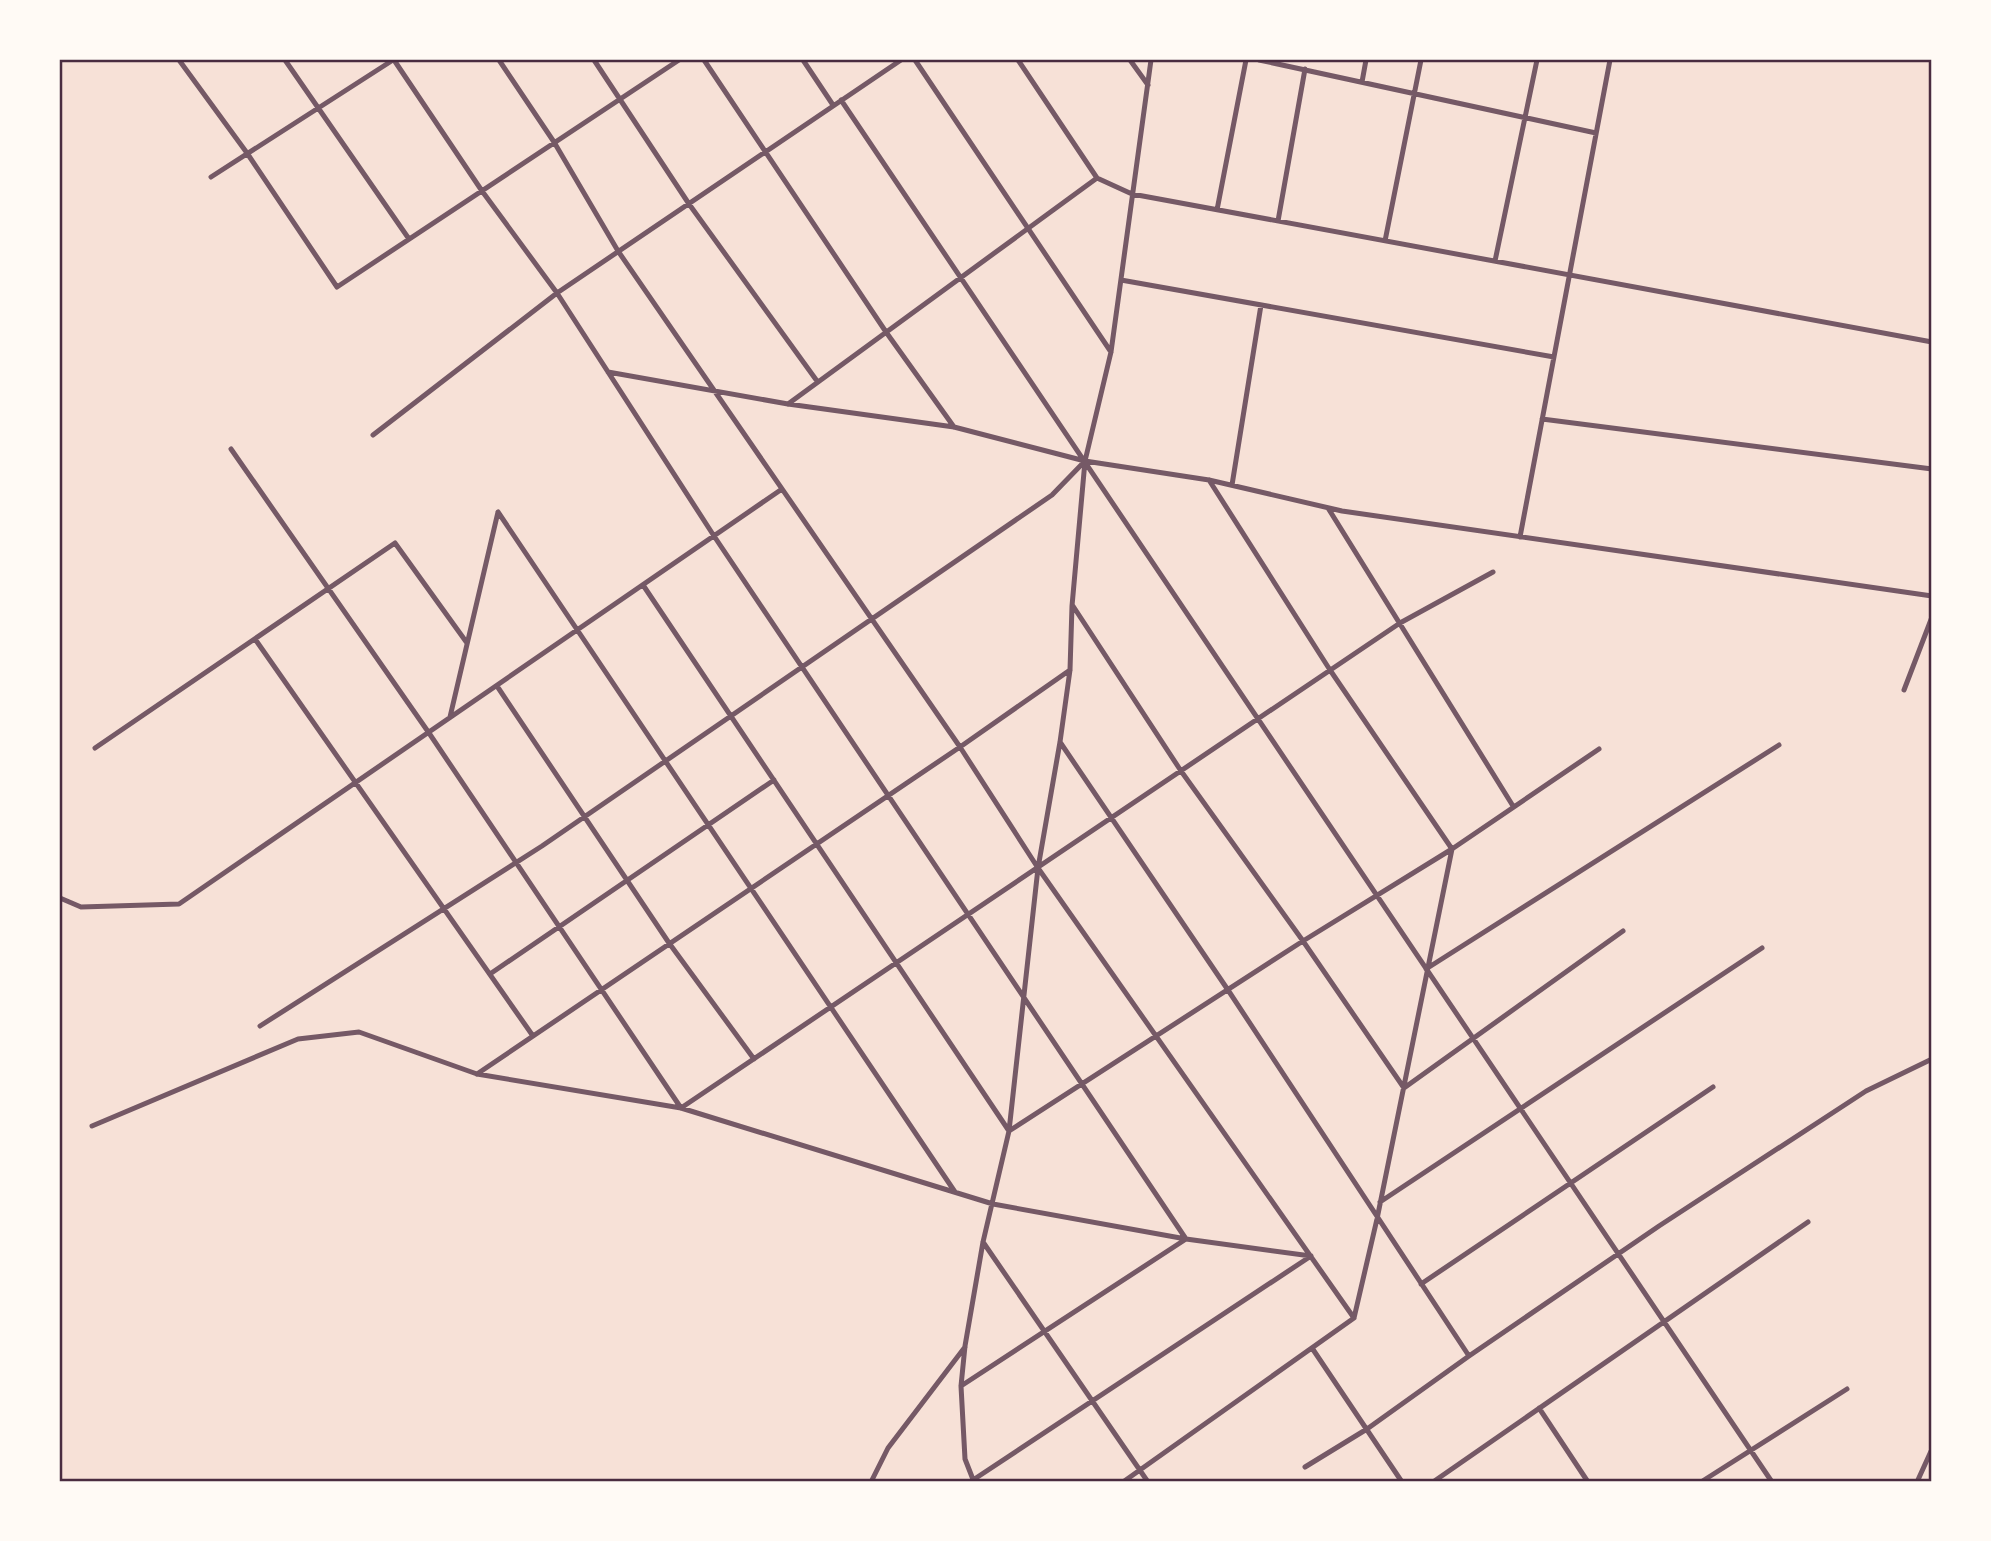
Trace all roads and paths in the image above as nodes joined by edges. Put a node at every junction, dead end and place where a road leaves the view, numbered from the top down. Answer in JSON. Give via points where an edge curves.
{"nodes":[{"id":1,"x":179,"y":60,"type":"edge"},
{"id":2,"x":285,"y":60,"type":"edge"},
{"id":3,"x":394,"y":60,"type":"edge"},
{"id":4,"x":499,"y":60,"type":"edge"},
{"id":5,"x":594,"y":60,"type":"edge"},
{"id":6,"x":679,"y":60,"type":"edge"},
{"id":7,"x":704,"y":60,"type":"edge"},
{"id":8,"x":803,"y":60,"type":"edge"},
{"id":9,"x":901,"y":60,"type":"edge"},
{"id":10,"x":915,"y":60,"type":"edge"},
{"id":11,"x":1018,"y":60,"type":"edge"},
{"id":12,"x":1130,"y":60,"type":"edge"},
{"id":13,"x":1151,"y":60,"type":"edge"},
{"id":14,"x":1247,"y":60,"type":"edge"},
{"id":15,"x":1259,"y":60,"type":"edge"},
{"id":16,"x":1366,"y":60,"type":"edge"},
{"id":17,"x":1421,"y":60,"type":"edge"},
{"id":18,"x":1537,"y":60,"type":"edge"},
{"id":19,"x":1610,"y":60,"type":"edge"},
{"id":20,"x":1305,"y":69,"type":"junction"},
{"id":21,"x":1362,"y":82,"type":"junction"},
{"id":22,"x":1148,"y":85,"type":"junction"},
{"id":23,"x":1414,"y":93,"type":"junction"},
{"id":24,"x":620,"y":99,"type":"junction"},
{"id":25,"x":841,"y":100,"type":"junction"},
{"id":26,"x":834,"y":105,"type":"junction"},
{"id":27,"x":317,"y":108,"type":"junction"},
{"id":28,"x":1525,"y":118,"type":"junction"},
{"id":29,"x":1596,"y":133,"type":"junction"},
{"id":30,"x":554,"y":142,"type":"junction"},
{"id":31,"x":764,"y":152,"type":"junction"},
{"id":32,"x":247,"y":153,"type":"junction"},
{"id":33,"x":211,"y":177,"type":"dead end"},
{"id":34,"x":1097,"y":178,"type":"junction"},
{"id":35,"x":481,"y":191,"type":"junction"},
{"id":36,"x":1132,"y":194,"type":"junction"},
{"id":37,"x":689,"y":204,"type":"junction"},
{"id":38,"x":1217,"y":210,"type":"junction"},
{"id":39,"x":1278,"y":221,"type":"junction"},
{"id":40,"x":1028,"y":229,"type":"junction"},
{"id":41,"x":410,"y":239,"type":"junction"},
{"id":42,"x":1385,"y":241,"type":"junction"},
{"id":43,"x":618,"y":251,"type":"junction"},
{"id":44,"x":1495,"y":261,"type":"junction"},
{"id":45,"x":1569,"y":275,"type":"junction"},
{"id":46,"x":961,"y":278,"type":"junction"},
{"id":47,"x":1121,"y":280,"type":"junction"},
{"id":48,"x":557,"y":293,"type":"junction"},
{"id":49,"x":1261,"y":305,"type":"junction"},
{"id":50,"x":886,"y":332,"type":"junction"},
{"id":51,"x":1931,"y":342,"type":"edge"},
{"id":52,"x":1111,"y":352,"type":"junction"},
{"id":53,"x":1554,"y":357,"type":"junction"},
{"id":54,"x":608,"y":372,"type":"junction"},
{"id":55,"x":817,"y":381,"type":"junction"},
{"id":56,"x":715,"y":392,"type":"junction"},
{"id":57,"x":788,"y":404,"type":"junction"},
{"id":58,"x":1542,"y":419,"type":"junction"},
{"id":59,"x":954,"y":427,"type":"junction"},
{"id":60,"x":373,"y":435,"type":"dead end"},
{"id":61,"x":231,"y":449,"type":"dead end"},
{"id":62,"x":1085,"y":461,"type":"junction"},
{"id":63,"x":1931,"y":469,"type":"edge"},
{"id":64,"x":1209,"y":480,"type":"junction"},
{"id":65,"x":1232,"y":485,"type":"junction"},
{"id":66,"x":782,"y":489,"type":"junction"},
{"id":67,"x":1328,"y":508,"type":"junction"},
{"id":68,"x":715,"y":536,"type":"junction"},
{"id":69,"x":1520,"y":537,"type":"junction"},
{"id":70,"x":1493,"y":572,"type":"dead end"},
{"id":71,"x":643,"y":585,"type":"junction"},
{"id":72,"x":328,"y":589,"type":"junction"},
{"id":73,"x":1931,"y":596,"type":"edge"},
{"id":74,"x":1072,"y":606,"type":"junction"},
{"id":75,"x":1931,"y":617,"type":"edge"},
{"id":76,"x":872,"y":619,"type":"junction"},
{"id":77,"x":1400,"y":623,"type":"junction"},
{"id":78,"x":578,"y":630,"type":"junction"},
{"id":79,"x":255,"y":639,"type":"junction"},
{"id":80,"x":467,"y":643,"type":"junction"},
{"id":81,"x":802,"y":667,"type":"junction"},
{"id":82,"x":1069,"y":670,"type":"junction"},
{"id":83,"x":1330,"y":670,"type":"junction"},
{"id":84,"x":497,"y":686,"type":"junction"},
{"id":85,"x":1903,"y":690,"type":"dead end"},
{"id":86,"x":731,"y":716,"type":"junction"},
{"id":87,"x":450,"y":718,"type":"junction"},
{"id":88,"x":1258,"y":719,"type":"junction"},
{"id":89,"x":429,"y":733,"type":"junction"},
{"id":90,"x":1060,"y":742,"type":"junction"},
{"id":91,"x":1779,"y":745,"type":"dead end"},
{"id":92,"x":960,"y":747,"type":"junction"},
{"id":93,"x":95,"y":748,"type":"dead end"},
{"id":94,"x":1599,"y":750,"type":"dead end"},
{"id":95,"x":665,"y":761,"type":"junction"},
{"id":96,"x":1181,"y":771,"type":"junction"},
{"id":97,"x":774,"y":780,"type":"junction"},
{"id":98,"x":356,"y":783,"type":"junction"},
{"id":99,"x":888,"y":795,"type":"junction"},
{"id":100,"x":1513,"y":806,"type":"junction"},
{"id":101,"x":584,"y":816,"type":"junction"},
{"id":102,"x":1111,"y":818,"type":"junction"},
{"id":103,"x":708,"y":825,"type":"junction"},
{"id":104,"x":817,"y":844,"type":"junction"},
{"id":105,"x":1452,"y":849,"type":"junction"},
{"id":106,"x":516,"y":862,"type":"junction"},
{"id":107,"x":1038,"y":868,"type":"junction"},
{"id":108,"x":627,"y":880,"type":"junction"},
{"id":109,"x":751,"y":888,"type":"junction"},
{"id":110,"x":1376,"y":894,"type":"junction"},
{"id":111,"x":60,"y":898,"type":"edge"},
{"id":112,"x":444,"y":908,"type":"junction"},
{"id":113,"x":968,"y":915,"type":"junction"},
{"id":114,"x":559,"y":927,"type":"junction"},
{"id":115,"x":1623,"y":932,"type":"dead end"},
{"id":116,"x":1303,"y":941,"type":"junction"},
{"id":117,"x":669,"y":943,"type":"junction"},
{"id":118,"x":1762,"y":948,"type":"dead end"},
{"id":119,"x":897,"y":963,"type":"junction"},
{"id":120,"x":1426,"y":969,"type":"junction"},
{"id":121,"x":490,"y":974,"type":"junction"},
{"id":122,"x":601,"y":990,"type":"junction"},
{"id":123,"x":1228,"y":990,"type":"junction"},
{"id":124,"x":1024,"y":998,"type":"junction"},
{"id":125,"x":831,"y":1007,"type":"junction"},
{"id":126,"x":260,"y":1026,"type":"dead end"},
{"id":127,"x":533,"y":1036,"type":"junction"},
{"id":128,"x":1157,"y":1037,"type":"junction"},
{"id":129,"x":1473,"y":1038,"type":"junction"},
{"id":130,"x":754,"y":1059,"type":"junction"},
{"id":131,"x":1931,"y":1059,"type":"edge"},
{"id":132,"x":477,"y":1074,"type":"junction"},
{"id":133,"x":1082,"y":1085,"type":"junction"},
{"id":134,"x":1713,"y":1087,"type":"dead end"},
{"id":135,"x":1404,"y":1088,"type":"junction"},
{"id":136,"x":681,"y":1108,"type":"junction"},
{"id":137,"x":1521,"y":1109,"type":"junction"},
{"id":138,"x":92,"y":1126,"type":"dead end"},
{"id":139,"x":1009,"y":1131,"type":"junction"},
{"id":140,"x":1571,"y":1183,"type":"junction"},
{"id":141,"x":954,"y":1192,"type":"junction"},
{"id":142,"x":1380,"y":1202,"type":"junction"},
{"id":143,"x":993,"y":1204,"type":"junction"},
{"id":144,"x":1377,"y":1219,"type":"junction"},
{"id":145,"x":1808,"y":1222,"type":"dead end"},
{"id":146,"x":1186,"y":1239,"type":"junction"},
{"id":147,"x":983,"y":1242,"type":"junction"},
{"id":148,"x":1619,"y":1254,"type":"junction"},
{"id":149,"x":1311,"y":1256,"type":"junction"},
{"id":150,"x":1421,"y":1284,"type":"junction"},
{"id":151,"x":1354,"y":1318,"type":"junction"},
{"id":152,"x":1664,"y":1322,"type":"junction"},
{"id":153,"x":1045,"y":1331,"type":"junction"},
{"id":154,"x":965,"y":1346,"type":"junction"},
{"id":155,"x":1312,"y":1348,"type":"junction"},
{"id":156,"x":1469,"y":1356,"type":"junction"},
{"id":157,"x":961,"y":1386,"type":"junction"},
{"id":158,"x":1847,"y":1390,"type":"dead end"},
{"id":159,"x":1092,"y":1401,"type":"junction"},
{"id":160,"x":1539,"y":1408,"type":"junction"},
{"id":161,"x":1367,"y":1429,"type":"junction"},
{"id":162,"x":1931,"y":1449,"type":"edge"},
{"id":163,"x":1751,"y":1450,"type":"junction"},
{"id":164,"x":1305,"y":1467,"type":"dead end"},
{"id":165,"x":1139,"y":1470,"type":"junction"},
{"id":166,"x":974,"y":1481,"type":"edge"},
{"id":167,"x":871,"y":1482,"type":"edge"},
{"id":168,"x":1123,"y":1482,"type":"edge"},
{"id":169,"x":1147,"y":1482,"type":"edge"},
{"id":170,"x":1402,"y":1482,"type":"edge"},
{"id":171,"x":1433,"y":1482,"type":"edge"},
{"id":172,"x":1588,"y":1482,"type":"edge"},
{"id":173,"x":1701,"y":1482,"type":"edge"},
{"id":174,"x":1772,"y":1482,"type":"edge"},
{"id":175,"x":1917,"y":1482,"type":"edge"}],
"edges":[{"from":1,"to":32,"type":"street"},
{"from":2,"to":27,"type":"street"},
{"from":3,"to":27,"type":"street"},
{"from":3,"to":35,"type":"street"},
{"from":4,"to":30,"type":"street"},
{"from":5,"to":24,"type":"street"},
{"from":6,"to":24,"type":"street"},
{"from":7,"to":31,"type":"street"},
{"from":8,"to":26,"type":"street"},
{"from":9,"to":25,"type":"street"},
{"from":10,"to":40,"type":"street"},
{"from":11,"to":34,"type":"street"},
{"from":12,"to":22,"type":"street"},
{"from":13,"to":22,"type":"street"},
{"from":14,"to":38,"type":"street"},
{"from":15,"to":20,"type":"street"},
{"from":16,"to":21,"type":"street"},
{"from":17,"to":23,"type":"street"},
{"from":18,"to":28,"type":"street"},
{"from":19,"to":29,"type":"street"},
{"from":20,"to":21,"type":"street"},
{"from":20,"to":39,"type":"street"},
{"from":21,"to":23,"type":"street"},
{"from":22,"to":36,"type":"street"},
{"from":23,"to":28,"type":"street"},
{"from":23,"to":42,"type":"street"},
{"from":24,"to":30,"type":"street"},
{"from":24,"to":37,"type":"street"},
{"from":25,"to":26,"type":"street"},
{"from":25,"to":46,"type":"street"},
{"from":26,"to":31,"type":"street"},
{"from":27,"to":32,"type":"street"},
{"from":27,"to":41,"type":"street"},
{"from":28,"to":29,"type":"street"},
{"from":28,"to":44,"type":"street"},
{"from":29,"to":45,"type":"street"},
{"from":30,"to":35,"type":"street"},
{"from":30,"to":43,"type":"street"},
{"from":31,"to":37,"type":"street"},
{"from":31,"to":50,"type":"street"},
{"from":32,"to":33,"type":"street"},
{"from":32,"to":41,"type":"street","via":[[337,287]]},
{"from":34,"to":36,"type":"street"},
{"from":34,"to":40,"type":"street"},
{"from":35,"to":41,"type":"street"},
{"from":35,"to":48,"type":"street"},
{"from":36,"to":38,"type":"street"},
{"from":36,"to":47,"type":"street"},
{"from":37,"to":43,"type":"street"},
{"from":37,"to":55,"type":"street"},
{"from":38,"to":39,"type":"street"},
{"from":39,"to":42,"type":"street"},
{"from":40,"to":46,"type":"street"},
{"from":40,"to":52,"type":"street"},
{"from":42,"to":44,"type":"street"},
{"from":43,"to":48,"type":"street"},
{"from":43,"to":56,"type":"street"},
{"from":44,"to":45,"type":"street"},
{"from":45,"to":51,"type":"street"},
{"from":45,"to":53,"type":"street"},
{"from":46,"to":50,"type":"street"},
{"from":46,"to":62,"type":"street"},
{"from":47,"to":49,"type":"street"},
{"from":47,"to":52,"type":"street"},
{"from":48,"to":54,"type":"street"},
{"from":48,"to":60,"type":"street"},
{"from":49,"to":53,"type":"street"},
{"from":49,"to":65,"type":"street"},
{"from":50,"to":55,"type":"street"},
{"from":50,"to":59,"type":"street"},
{"from":52,"to":62,"type":"street"},
{"from":53,"to":58,"type":"street"},
{"from":54,"to":56,"type":"street"},
{"from":54,"to":68,"type":"street"},
{"from":55,"to":57,"type":"street"},
{"from":56,"to":57,"type":"street"},
{"from":56,"to":66,"type":"street"},
{"from":57,"to":59,"type":"street"},
{"from":58,"to":63,"type":"street"},
{"from":58,"to":69,"type":"street"},
{"from":59,"to":62,"type":"street"},
{"from":61,"to":72,"type":"street"},
{"from":62,"to":64,"type":"street"},
{"from":62,"to":74,"type":"street"},
{"from":62,"to":76,"type":"street","via":[[1052,495]]},
{"from":62,"to":88,"type":"street"},
{"from":64,"to":65,"type":"street"},
{"from":64,"to":83,"type":"street"},
{"from":65,"to":67,"type":"street"},
{"from":66,"to":68,"type":"street"},
{"from":66,"to":76,"type":"street"},
{"from":67,"to":69,"type":"street"},
{"from":67,"to":77,"type":"street"},
{"from":68,"to":71,"type":"street"},
{"from":68,"to":81,"type":"street"},
{"from":69,"to":73,"type":"street"},
{"from":70,"to":77,"type":"street"},
{"from":71,"to":78,"type":"street"},
{"from":71,"to":86,"type":"street"},
{"from":72,"to":79,"type":"street"},
{"from":72,"to":80,"type":"street","via":[[395,543]]},
{"from":72,"to":89,"type":"street"},
{"from":74,"to":82,"type":"street"},
{"from":74,"to":96,"type":"street"},
{"from":75,"to":85,"type":"street"},
{"from":76,"to":81,"type":"street"},
{"from":76,"to":92,"type":"street"},
{"from":77,"to":83,"type":"street"},
{"from":77,"to":100,"type":"street"},
{"from":78,"to":80,"type":"street","via":[[498,512]]},
{"from":78,"to":84,"type":"street"},
{"from":78,"to":95,"type":"street"},
{"from":79,"to":93,"type":"street"},
{"from":79,"to":98,"type":"street"},
{"from":80,"to":87,"type":"street"},
{"from":81,"to":86,"type":"street"},
{"from":81,"to":99,"type":"street"},
{"from":82,"to":90,"type":"street"},
{"from":82,"to":92,"type":"street"},
{"from":83,"to":88,"type":"street"},
{"from":83,"to":105,"type":"street"},
{"from":84,"to":87,"type":"street"},
{"from":84,"to":101,"type":"street"},
{"from":86,"to":95,"type":"street"},
{"from":86,"to":97,"type":"street"},
{"from":87,"to":89,"type":"street"},
{"from":88,"to":96,"type":"street"},
{"from":88,"to":110,"type":"street"},
{"from":89,"to":98,"type":"street"},
{"from":89,"to":106,"type":"street"},
{"from":90,"to":102,"type":"street"},
{"from":90,"to":107,"type":"street"},
{"from":91,"to":120,"type":"street"},
{"from":92,"to":99,"type":"street"},
{"from":92,"to":107,"type":"street"},
{"from":94,"to":100,"type":"street"},
{"from":95,"to":101,"type":"street"},
{"from":95,"to":103,"type":"street"},
{"from":96,"to":102,"type":"street"},
{"from":96,"to":116,"type":"street"},
{"from":97,"to":103,"type":"street"},
{"from":97,"to":104,"type":"street"},
{"from":98,"to":111,"type":"street","via":[[180,904],[81,907]]},
{"from":98,"to":112,"type":"street"},
{"from":99,"to":104,"type":"street"},
{"from":99,"to":113,"type":"street"},
{"from":100,"to":105,"type":"street"},
{"from":101,"to":106,"type":"street"},
{"from":101,"to":108,"type":"street"},
{"from":102,"to":107,"type":"street"},
{"from":102,"to":123,"type":"street"},
{"from":103,"to":108,"type":"street"},
{"from":103,"to":109,"type":"street"},
{"from":104,"to":109,"type":"street"},
{"from":104,"to":119,"type":"street"},
{"from":105,"to":110,"type":"street"},
{"from":105,"to":120,"type":"street"},
{"from":106,"to":112,"type":"street"},
{"from":106,"to":114,"type":"street"},
{"from":107,"to":113,"type":"street"},
{"from":107,"to":124,"type":"street"},
{"from":107,"to":128,"type":"street"},
{"from":108,"to":114,"type":"street"},
{"from":108,"to":117,"type":"street"},
{"from":109,"to":117,"type":"street"},
{"from":109,"to":125,"type":"street"},
{"from":110,"to":116,"type":"street"},
{"from":110,"to":120,"type":"street"},
{"from":112,"to":121,"type":"street"},
{"from":112,"to":126,"type":"street"},
{"from":113,"to":119,"type":"street"},
{"from":113,"to":124,"type":"street"},
{"from":114,"to":121,"type":"street"},
{"from":114,"to":122,"type":"street"},
{"from":115,"to":129,"type":"street"},
{"from":116,"to":123,"type":"street"},
{"from":116,"to":135,"type":"street"},
{"from":117,"to":122,"type":"street"},
{"from":117,"to":130,"type":"street"},
{"from":118,"to":137,"type":"street"},
{"from":119,"to":125,"type":"street"},
{"from":119,"to":139,"type":"street"},
{"from":120,"to":129,"type":"street"},
{"from":120,"to":135,"type":"street"},
{"from":121,"to":127,"type":"street"},
{"from":122,"to":127,"type":"street"},
{"from":122,"to":136,"type":"street"},
{"from":123,"to":128,"type":"street"},
{"from":123,"to":144,"type":"street"},
{"from":124,"to":133,"type":"street"},
{"from":124,"to":139,"type":"street"},
{"from":125,"to":130,"type":"street"},
{"from":125,"to":141,"type":"street"},
{"from":127,"to":132,"type":"street"},
{"from":128,"to":133,"type":"street"},
{"from":128,"to":149,"type":"street"},
{"from":129,"to":135,"type":"street"},
{"from":129,"to":137,"type":"street"},
{"from":130,"to":136,"type":"street"},
{"from":131,"to":148,"type":"street","via":[[1866,1091]]},
{"from":132,"to":136,"type":"street"},
{"from":132,"to":138,"type":"street","via":[[359,1032],[298,1039]]},
{"from":133,"to":139,"type":"street"},
{"from":133,"to":146,"type":"street"},
{"from":134,"to":140,"type":"street"},
{"from":135,"to":142,"type":"street"},
{"from":136,"to":141,"type":"street"},
{"from":137,"to":140,"type":"street"},
{"from":137,"to":142,"type":"street"},
{"from":139,"to":143,"type":"street"},
{"from":140,"to":148,"type":"street"},
{"from":140,"to":150,"type":"street"},
{"from":141,"to":143,"type":"street"},
{"from":142,"to":144,"type":"street"},
{"from":143,"to":146,"type":"street"},
{"from":143,"to":147,"type":"street"},
{"from":144,"to":150,"type":"street"},
{"from":144,"to":151,"type":"street"},
{"from":145,"to":152,"type":"street"},
{"from":146,"to":149,"type":"street"},
{"from":146,"to":153,"type":"street"},
{"from":147,"to":153,"type":"street"},
{"from":147,"to":154,"type":"street"},
{"from":148,"to":152,"type":"street"},
{"from":148,"to":156,"type":"street"},
{"from":149,"to":151,"type":"street"},
{"from":149,"to":159,"type":"street"},
{"from":150,"to":156,"type":"street"},
{"from":151,"to":155,"type":"street"},
{"from":152,"to":160,"type":"street"},
{"from":152,"to":163,"type":"street"},
{"from":153,"to":157,"type":"street"},
{"from":153,"to":159,"type":"street"},
{"from":154,"to":157,"type":"street"},
{"from":154,"to":167,"type":"street","via":[[888,1448]]},
{"from":155,"to":161,"type":"street"},
{"from":155,"to":165,"type":"street"},
{"from":156,"to":161,"type":"street"},
{"from":157,"to":166,"type":"street","via":[[965,1459]]},
{"from":158,"to":163,"type":"street"},
{"from":159,"to":165,"type":"street"},
{"from":159,"to":166,"type":"street"},
{"from":160,"to":171,"type":"street"},
{"from":160,"to":172,"type":"street"},
{"from":161,"to":164,"type":"street"},
{"from":161,"to":170,"type":"street"},
{"from":162,"to":175,"type":"street"},
{"from":163,"to":173,"type":"street"},
{"from":163,"to":174,"type":"street"},
{"from":165,"to":168,"type":"street"},
{"from":165,"to":169,"type":"street"}]}
